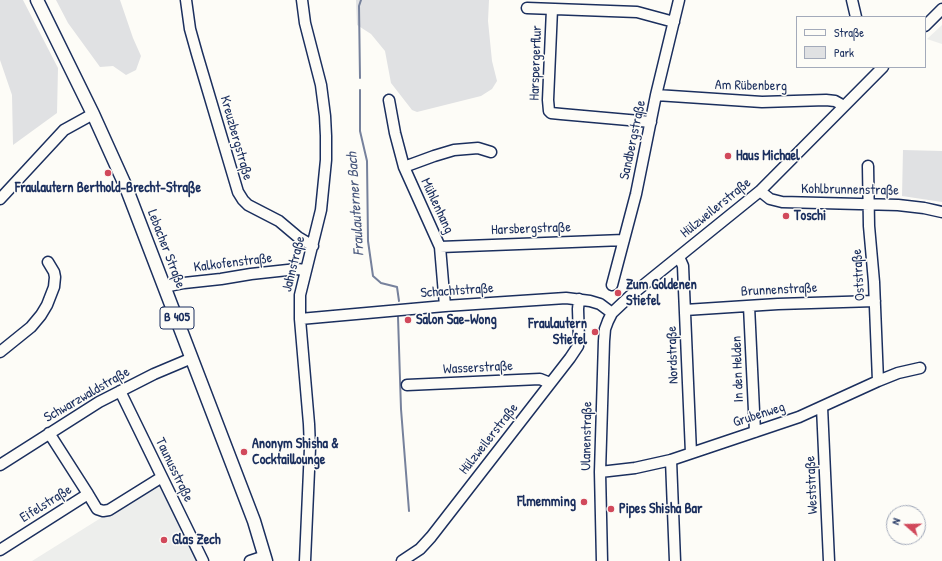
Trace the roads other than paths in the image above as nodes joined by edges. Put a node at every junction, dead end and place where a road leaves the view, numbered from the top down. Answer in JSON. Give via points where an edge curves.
{"nodes":[{"id":1,"x":37,"y":0,"type":"edge"},
{"id":2,"x":186,"y":0,"type":"edge"},
{"id":3,"x":302,"y":0,"type":"edge"},
{"id":4,"x":679,"y":0,"type":"edge"},
{"id":5,"x":852,"y":0,"type":"edge"},
{"id":6,"x":527,"y":8,"type":"dead end"},
{"id":7,"x":552,"y":9,"type":"junction"},
{"id":8,"x":942,"y":9,"type":"edge"},
{"id":9,"x":856,"y":16,"type":"edge"},
{"id":10,"x":674,"y":22,"type":"junction"},
{"id":11,"x":926,"y":25,"type":"edge"},
{"id":12,"x":877,"y":69,"type":"edge"},
{"id":13,"x":656,"y":95,"type":"junction"},
{"id":14,"x":389,"y":100,"type":"dead end"},
{"id":15,"x":844,"y":106,"type":"junction"},
{"id":16,"x":92,"y":114,"type":"junction"},
{"id":17,"x":651,"y":122,"type":"junction"},
{"id":18,"x":491,"y":152,"type":"dead end"},
{"id":19,"x":868,"y":166,"type":"dead end"},
{"id":20,"x":404,"y":167,"type":"junction"},
{"id":21,"x":760,"y":191,"type":"junction"},
{"id":22,"x":0,"y":198,"type":"edge"},
{"id":23,"x":868,"y":204,"type":"junction"},
{"id":24,"x":942,"y":212,"type":"edge"},
{"id":25,"x":624,"y":240,"type":"junction"},
{"id":26,"x":313,"y":246,"type":"junction"},
{"id":27,"x":440,"y":247,"type":"junction"},
{"id":28,"x":679,"y":257,"type":"junction"},
{"id":29,"x":48,"y":262,"type":"dead end"},
{"id":30,"x":305,"y":270,"type":"junction"},
{"id":31,"x":612,"y":285,"type":"dead end"},
{"id":32,"x":164,"y":287,"type":"junction"},
{"id":33,"x":579,"y":299,"type":"junction"},
{"id":34,"x":875,"y":301,"type":"junction"},
{"id":35,"x":445,"y":306,"type":"junction"},
{"id":36,"x":749,"y":306,"type":"junction"},
{"id":37,"x":685,"y":310,"type":"junction"},
{"id":38,"x":612,"y":313,"type":"junction"},
{"id":39,"x":300,"y":319,"type":"junction"},
{"id":40,"x":0,"y":352,"type":"edge"},
{"id":41,"x":192,"y":358,"type":"junction"},
{"id":42,"x":920,"y":368,"type":"dead end"},
{"id":43,"x":878,"y":381,"type":"junction"},
{"id":44,"x":550,"y":384,"type":"junction"},
{"id":45,"x":407,"y":385,"type":"dead end"},
{"id":46,"x":120,"y":391,"type":"junction"},
{"id":47,"x":822,"y":407,"type":"junction"},
{"id":48,"x":755,"y":432,"type":"junction"},
{"id":49,"x":49,"y":433,"type":"junction"},
{"id":50,"x":691,"y":453,"type":"junction"},
{"id":51,"x":671,"y":460,"type":"junction"},
{"id":52,"x":0,"y":465,"type":"edge"},
{"id":53,"x":600,"y":472,"type":"junction"},
{"id":54,"x":162,"y":477,"type":"junction"},
{"id":55,"x":88,"y":494,"type":"junction"},
{"id":56,"x":0,"y":550,"type":"edge"},
{"id":57,"x":418,"y":551,"type":"junction"},
{"id":58,"x":266,"y":558,"type":"edge"},
{"id":59,"x":203,"y":561,"type":"edge"},
{"id":60,"x":250,"y":561,"type":"edge"},
{"id":61,"x":305,"y":561,"type":"edge"},
{"id":62,"x":402,"y":561,"type":"edge"},
{"id":63,"x":420,"y":561,"type":"edge"},
{"id":64,"x":602,"y":561,"type":"edge"},
{"id":65,"x":675,"y":561,"type":"edge"},
{"id":66,"x":829,"y":561,"type":"edge"}],
"edges":[{"from":1,"to":16,"type":"main road","name":"Lebacher Straße","number":"B 405"},
{"from":2,"to":26,"type":"street","name":"Kreuzbergstraße","via":[[192,35],[238,192],[248,205],[279,221]]},
{"from":3,"to":26,"type":"street","name":"Jahnstraße","via":[[305,23],[321,85],[325,116],[326,160],[322,210]]},
{"from":4,"to":10,"type":"street","name":"Sandbergstraße"},
{"from":5,"to":9,"type":"street"},
{"from":6,"to":7,"type":"street","name":"Harspergerflur"},
{"from":7,"to":10,"type":"street","name":"Harspergerflur","via":[[637,12]]},
{"from":7,"to":17,"type":"street","name":"Harspergerflur","via":[[549,111]]},
{"from":8,"to":11,"type":"street"},
{"from":10,"to":13,"type":"street","name":"Sandbergstraße"},
{"from":12,"to":15,"type":"street","name":"Hülzweilerstraße"},
{"from":13,"to":15,"type":"street","name":"Am Rübenberg","via":[[750,102],[826,100]]},
{"from":13,"to":17,"type":"street","name":"Sandbergstraße"},
{"from":14,"to":20,"type":"street","name":"Mühlenhang"},
{"from":15,"to":21,"type":"street","name":"Hülzweilerstraße"},
{"from":16,"to":22,"type":"street","via":[[64,130]]},
{"from":16,"to":32,"type":"main road","name":"Lebacher Straße","number":"B 405","via":[[126,186]]},
{"from":17,"to":25,"type":"street","name":"Sandbergstraße"},
{"from":18,"to":20,"type":"street","name":"Mühlenhang","via":[[478,148],[454,150]]},
{"from":19,"to":23,"type":"street","name":"Oststraße"},
{"from":20,"to":27,"type":"street","name":"Mühlenhang"},
{"from":21,"to":23,"type":"street","name":"Kohlbrunnenstraße","via":[[770,199],[782,202]]},
{"from":21,"to":28,"type":"street","name":"Hülzweilerstraße"},
{"from":23,"to":24,"type":"street","name":"Kohlbrunnenstraße","via":[[912,206]]},
{"from":23,"to":34,"type":"street","name":"Oststraße"},
{"from":25,"to":27,"type":"street","name":"Harsbergstraße"},
{"from":25,"to":31,"type":"street","name":"Sandbergstraße"},
{"from":26,"to":30,"type":"street","name":"Jahnstraße"},
{"from":27,"to":35,"type":"street","name":"Mühlenhang"},
{"from":28,"to":37,"type":"street","name":"Nordstraße","via":[[683,266]]},
{"from":28,"to":38,"type":"street","name":"Hülzweilerstraße"},
{"from":29,"to":40,"type":"street","via":[[55,277],[47,304],[31,327]]},
{"from":30,"to":32,"type":"street","name":"Kalkofenstraße","via":[[184,282]]},
{"from":30,"to":39,"type":"street","name":"Jahnstraße","via":[[300,295]]},
{"from":32,"to":41,"type":"main road","name":"Lebacher Straße","number":"B 405"},
{"from":33,"to":35,"type":"street","name":"Schachtstraße"},
{"from":33,"to":38,"type":"street","name":"Schachtstraße","via":[[600,304]]},
{"from":33,"to":44,"type":"street","name":"Hülzweilerstraße","via":[[578,346]]},
{"from":34,"to":36,"type":"street","name":"Brunnenstraße"},
{"from":34,"to":43,"type":"street","name":"Oststraße"},
{"from":35,"to":39,"type":"street","name":"Schachtstraße"},
{"from":36,"to":37,"type":"street","name":"Brunnenstraße"},
{"from":36,"to":48,"type":"street","name":"In den Helden"},
{"from":37,"to":50,"type":"street","name":"Nordstraße"},
{"from":38,"to":53,"type":"street","name":"Ulanenstraße","via":[[605,329],[604,341]]},
{"from":39,"to":61,"type":"street","name":"Jahnstraße","via":[[310,448]]},
{"from":41,"to":46,"type":"street","name":"Schwarzwaldstraße"},
{"from":41,"to":58,"type":"main road","name":"Lebacher Straße","number":"B 405"},
{"from":42,"to":43,"type":"street","name":"Grubenweg"},
{"from":43,"to":47,"type":"street","name":"Grubenweg"},
{"from":44,"to":45,"type":"street","name":"Wasserstraße","via":[[540,379]]},
{"from":44,"to":57,"type":"street","name":"Hülzweilerstraße"},
{"from":46,"to":49,"type":"street","name":"Schwarzwaldstraße"},
{"from":46,"to":54,"type":"street","name":"Taunusstraße"},
{"from":47,"to":48,"type":"street","name":"Grubenweg"},
{"from":47,"to":66,"type":"street","name":"Weststraße"},
{"from":48,"to":50,"type":"street","name":"Grubenweg"},
{"from":49,"to":52,"type":"street","name":"Schwarzwaldstraße"},
{"from":49,"to":55,"type":"street"},
{"from":50,"to":51,"type":"street","name":"Grubenweg"},
{"from":51,"to":53,"type":"street","name":"Grubenweg"},
{"from":51,"to":65,"type":"street"},
{"from":53,"to":64,"type":"street","name":"Ulanenstraße"},
{"from":54,"to":55,"type":"street","via":[[103,512],[97,509]]},
{"from":54,"to":59,"type":"street","name":"Taunusstraße"},
{"from":55,"to":56,"type":"street","name":"Eifelstraße"},
{"from":57,"to":62,"type":"street","name":"Hülzweilerstraße"},
{"from":57,"to":63,"type":"street"},
{"from":58,"to":60,"type":"street"}]}
